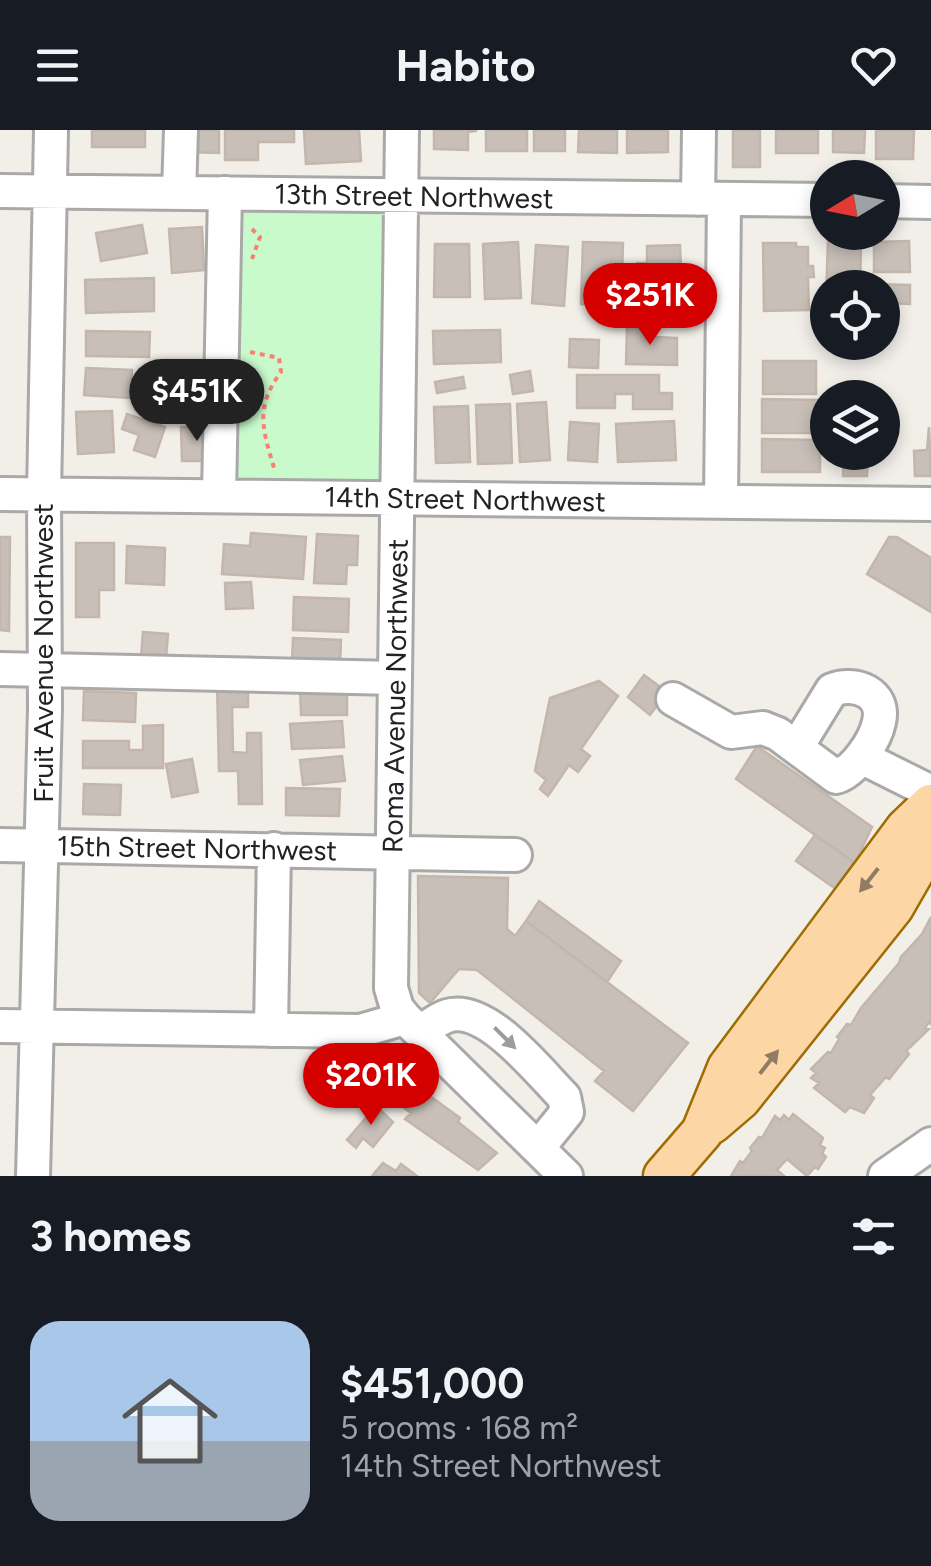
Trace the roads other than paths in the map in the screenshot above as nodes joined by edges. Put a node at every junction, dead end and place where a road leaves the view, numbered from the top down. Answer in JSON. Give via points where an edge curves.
{"nodes":[{"id":1,"x":51,"y":130,"type":"edge"},
{"id":2,"x":181,"y":130,"type":"edge"},
{"id":3,"x":402,"y":130,"type":"edge"},
{"id":4,"x":699,"y":130,"type":"edge"},
{"id":5,"x":0,"y":191,"type":"edge"},
{"id":6,"x":49,"y":192,"type":"junction"},
{"id":7,"x":179,"y":193,"type":"junction"},
{"id":8,"x":225,"y":194,"type":"junction"},
{"id":9,"x":402,"y":196,"type":"junction"},
{"id":10,"x":711,"y":199,"type":"junction"},
{"id":11,"x":810,"y":200,"type":"edge"},
{"id":12,"x":900,"y":201,"type":"edge"},
{"id":13,"x":931,"y":202,"type":"edge"},
{"id":14,"x":0,"y":494,"type":"edge"},
{"id":15,"x":44,"y":494,"type":"junction"},
{"id":16,"x":219,"y":496,"type":"junction"},
{"id":17,"x":398,"y":498,"type":"junction"},
{"id":18,"x":721,"y":502,"type":"junction"},
{"id":19,"x":931,"y":504,"type":"edge"},
{"id":20,"x":0,"y":669,"type":"edge"},
{"id":21,"x":45,"y":670,"type":"junction"},
{"id":22,"x":395,"y":678,"type":"junction"},
{"id":23,"x":673,"y":699,"type":"dead end"},
{"id":24,"x":797,"y":747,"type":"junction"},
{"id":25,"x":861,"y":757,"type":"junction"},
{"id":26,"x":931,"y":792,"type":"edge"},
{"id":27,"x":931,"y":805,"type":"edge"},
{"id":28,"x":929,"y":840,"type":"edge"},
{"id":29,"x":0,"y":845,"type":"edge"},
{"id":30,"x":40,"y":846,"type":"junction"},
{"id":31,"x":274,"y":849,"type":"junction"},
{"id":32,"x":392,"y":851,"type":"junction"},
{"id":33,"x":515,"y":854,"type":"dead end"},
{"id":34,"x":413,"y":1025,"type":"junction"},
{"id":35,"x":0,"y":1026,"type":"edge"},
{"id":36,"x":36,"y":1026,"type":"junction"},
{"id":37,"x":271,"y":1030,"type":"junction"},
{"id":38,"x":702,"y":1132,"type":"junction"},
{"id":39,"x":931,"y":1144,"type":"edge"},
{"id":40,"x":538,"y":1148,"type":"junction"},
{"id":41,"x":33,"y":1176,"type":"edge"},
{"id":42,"x":566,"y":1176,"type":"edge"},
{"id":43,"x":664,"y":1176,"type":"edge"},
{"id":44,"x":884,"y":1176,"type":"edge"}],
"edges":[{"from":1,"to":6,"type":"street","name":"Fruit Avenue Northwest"},
{"from":2,"to":7,"type":"street"},
{"from":3,"to":9,"type":"street","name":"Roma Avenue Northwest"},
{"from":4,"to":10,"type":"street"},
{"from":5,"to":6,"type":"street","name":"13th Street Northwest"},
{"from":6,"to":7,"type":"street","name":"13th Street Northwest"},
{"from":6,"to":15,"type":"street","name":"Fruit Avenue Northwest"},
{"from":7,"to":8,"type":"street","name":"13th Street Northwest"},
{"from":8,"to":9,"type":"street","name":"13th Street Northwest"},
{"from":8,"to":16,"type":"street"},
{"from":9,"to":10,"type":"street","name":"13th Street Northwest"},
{"from":9,"to":17,"type":"street","name":"Roma Avenue Northwest"},
{"from":10,"to":11,"type":"street","name":"13th Street Northwest"},
{"from":10,"to":18,"type":"street"},
{"from":12,"to":13,"type":"street"},
{"from":14,"to":15,"type":"street","name":"14th Street Northwest"},
{"from":15,"to":16,"type":"street","name":"14th Street Northwest"},
{"from":15,"to":21,"type":"street","name":"Fruit Avenue Northwest"},
{"from":16,"to":17,"type":"street","name":"14th Street Northwest"},
{"from":17,"to":18,"type":"street","name":"14th Street Northwest"},
{"from":17,"to":22,"type":"street","name":"Roma Avenue Northwest"},
{"from":18,"to":19,"type":"street","name":"14th Street Northwest"},
{"from":20,"to":21,"type":"street"},
{"from":21,"to":22,"type":"street"},
{"from":21,"to":30,"type":"street","name":"Fruit Avenue Northwest"},
{"from":22,"to":32,"type":"street","name":"Roma Avenue Northwest"},
{"from":23,"to":24,"type":"street","via":[[730,732],[763,728]]},
{"from":24,"to":25,"type":"street","via":[[836,777]]},
{"from":24,"to":25,"type":"street","via":[[832,690],[857,686],[872,694],[880,722]]},
{"from":25,"to":26,"type":"street"},
{"from":27,"to":38,"type":"main road","one_way":true,"via":[[906,829],[728,1068]]},
{"from":38,"to":28,"type":"main road","one_way":true,"via":[[740,1099],[893,906]]},
{"from":29,"to":30,"type":"street","name":"15th Street Northwest"},
{"from":30,"to":31,"type":"street","name":"15th Street Northwest"},
{"from":30,"to":36,"type":"street","name":"Fruit Avenue Northwest"},
{"from":31,"to":32,"type":"street","name":"15th Street Northwest"},
{"from":31,"to":37,"type":"street"},
{"from":32,"to":33,"type":"street","name":"15th Street Northwest"},
{"from":32,"to":34,"type":"street","name":"Roma Avenue Northwest","via":[[390,988]]},
{"from":34,"to":37,"type":"street","via":[[360,1032]]},
{"from":34,"to":40,"type":"street"},
{"from":34,"to":40,"type":"street","one_way":true,"via":[[465,1014],[488,1022],[564,1097],[567,1112]]},
{"from":35,"to":36,"type":"street"},
{"from":36,"to":37,"type":"street"},
{"from":36,"to":41,"type":"street","name":"Fruit Avenue Northwest"},
{"from":38,"to":43,"type":"main road"},
{"from":39,"to":44,"type":"street"},
{"from":40,"to":42,"type":"street"}]}
